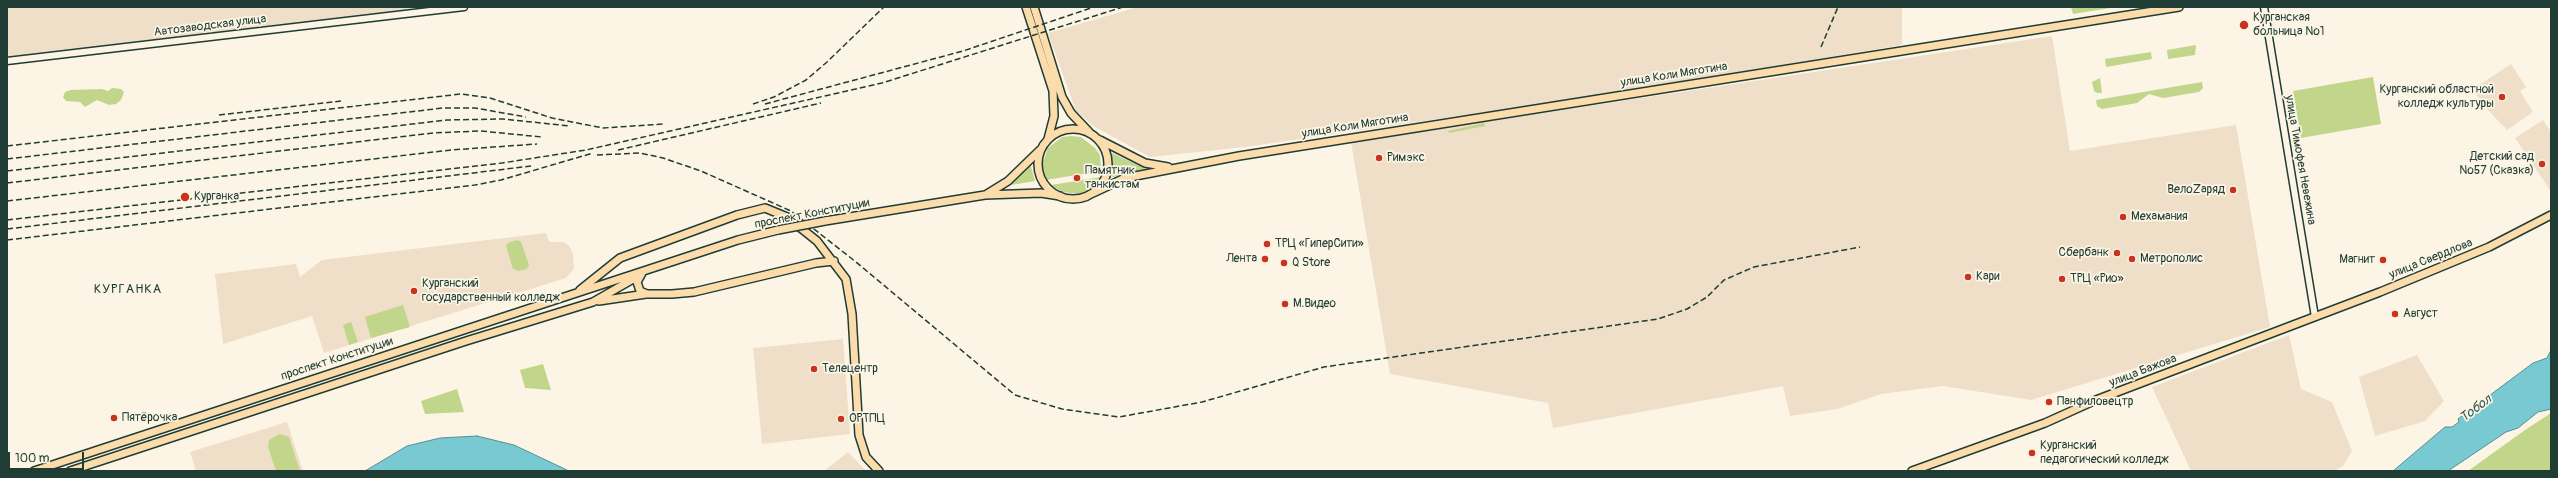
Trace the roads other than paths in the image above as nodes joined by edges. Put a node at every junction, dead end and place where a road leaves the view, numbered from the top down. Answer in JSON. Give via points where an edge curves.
{"nodes":[{"id":1,"x":464,"y":7,"type":"edge"},
{"id":2,"x":1026,"y":7,"type":"edge"},
{"id":3,"x":1034,"y":7,"type":"edge"},
{"id":4,"x":2179,"y":7,"type":"edge"},
{"id":5,"x":2264,"y":7,"type":"edge"},
{"id":6,"x":7,"y":61,"type":"edge"},
{"id":7,"x":1090,"y":134,"type":"junction"},
{"id":8,"x":1097,"y":139,"type":"junction"},
{"id":9,"x":1044,"y":145,"type":"junction"},
{"id":10,"x":1174,"y":167,"type":"junction"},
{"id":11,"x":1093,"y":193,"type":"junction"},
{"id":12,"x":985,"y":195,"type":"junction"},
{"id":13,"x":1060,"y":196,"type":"junction"},
{"id":14,"x":2551,"y":215,"type":"edge"},
{"id":15,"x":834,"y":261,"type":"junction"},
{"id":16,"x":645,"y":272,"type":"junction"},
{"id":17,"x":577,"y":293,"type":"junction"},
{"id":18,"x":654,"y":294,"type":"junction"},
{"id":19,"x":550,"y":302,"type":"junction"},
{"id":20,"x":593,"y":302,"type":"junction"},
{"id":21,"x":555,"y":313,"type":"junction"},
{"id":22,"x":2315,"y":317,"type":"junction"},
{"id":23,"x":280,"y":389,"type":"junction"},
{"id":24,"x":284,"y":401,"type":"junction"},
{"id":25,"x":107,"y":446,"type":"junction"},
{"id":26,"x":111,"y":458,"type":"junction"},
{"id":27,"x":34,"y":471,"type":"edge"},
{"id":28,"x":70,"y":471,"type":"edge"},
{"id":29,"x":879,"y":471,"type":"edge"},
{"id":30,"x":1912,"y":471,"type":"edge"}],
"edges":[{"from":1,"to":6,"type":"street","name":"Автозаводская улица"},
{"from":2,"to":9,"type":"main road","via":[[1053,92],[1054,116]]},
{"from":3,"to":7,"type":"main road","via":[[1062,97],[1071,113]]},
{"from":4,"to":10,"type":"main road","name":"улица Коли Мяготина"},
{"from":5,"to":22,"type":"street","name":"улица Тимофея Невежина"},
{"from":7,"to":8,"type":"main road"},
{"from":7,"to":9,"type":"main road","via":[[1070,130],[1056,134]]},
{"from":8,"to":10,"type":"main road","name":"улица Коли Мяготина","via":[[1145,163]]},
{"from":8,"to":11,"type":"main road","via":[[1106,153],[1108,164],[1104,180]]},
{"from":9,"to":12,"type":"main road","name":"проспект Конституции","via":[[1008,181]]},
{"from":9,"to":13,"type":"main road","via":[[1039,164],[1041,178],[1049,189]]},
{"from":10,"to":11,"type":"main road","name":"улица Коли Мяготина","via":[[1120,180]]},
{"from":11,"to":13,"type":"main road","via":[[1076,199]]},
{"from":12,"to":13,"type":"main road","name":"проспект Конституции","via":[[1041,193]]},
{"from":12,"to":16,"type":"main road","name":"проспект Конституции","bridge":true,"via":[[778,230],[738,240]]},
{"from":14,"to":22,"type":"main road","name":"улица Свердлова","via":[[2489,247]]},
{"from":15,"to":17,"type":"main road","via":[[817,241],[794,222],[774,210],[760,209],[620,258]]},
{"from":15,"to":18,"type":"main road","via":[[684,294]]},
{"from":15,"to":29,"type":"main road","via":[[846,279],[850,298],[862,448],[866,457]]},
{"from":16,"to":17,"type":"main road","name":"проспект Конституции"},
{"from":16,"to":18,"type":"main road","via":[[637,282],[638,288],[643,293]]},
{"from":16,"to":20,"type":"main road","name":"проспект Конституции"},
{"from":17,"to":19,"type":"main road","name":"проспект Конституции"},
{"from":18,"to":20,"type":"main road"},
{"from":19,"to":21,"type":"main road"},
{"from":19,"to":23,"type":"main road","name":"проспект Конституции"},
{"from":20,"to":21,"type":"main road","name":"проспект Конституции"},
{"from":21,"to":24,"type":"main road","name":"проспект Конституции"},
{"from":22,"to":30,"type":"main road","name":"улица Бажова","via":[[2096,400],[2045,423]]},
{"from":23,"to":24,"type":"main road"},
{"from":23,"to":25,"type":"main road","name":"проспект Конституции"},
{"from":24,"to":26,"type":"main road","name":"проспект Конституции"},
{"from":25,"to":26,"type":"main road"},
{"from":25,"to":27,"type":"main road","name":"проспект Конституции"},
{"from":26,"to":28,"type":"main road","name":"проспект Конституции"}]}
